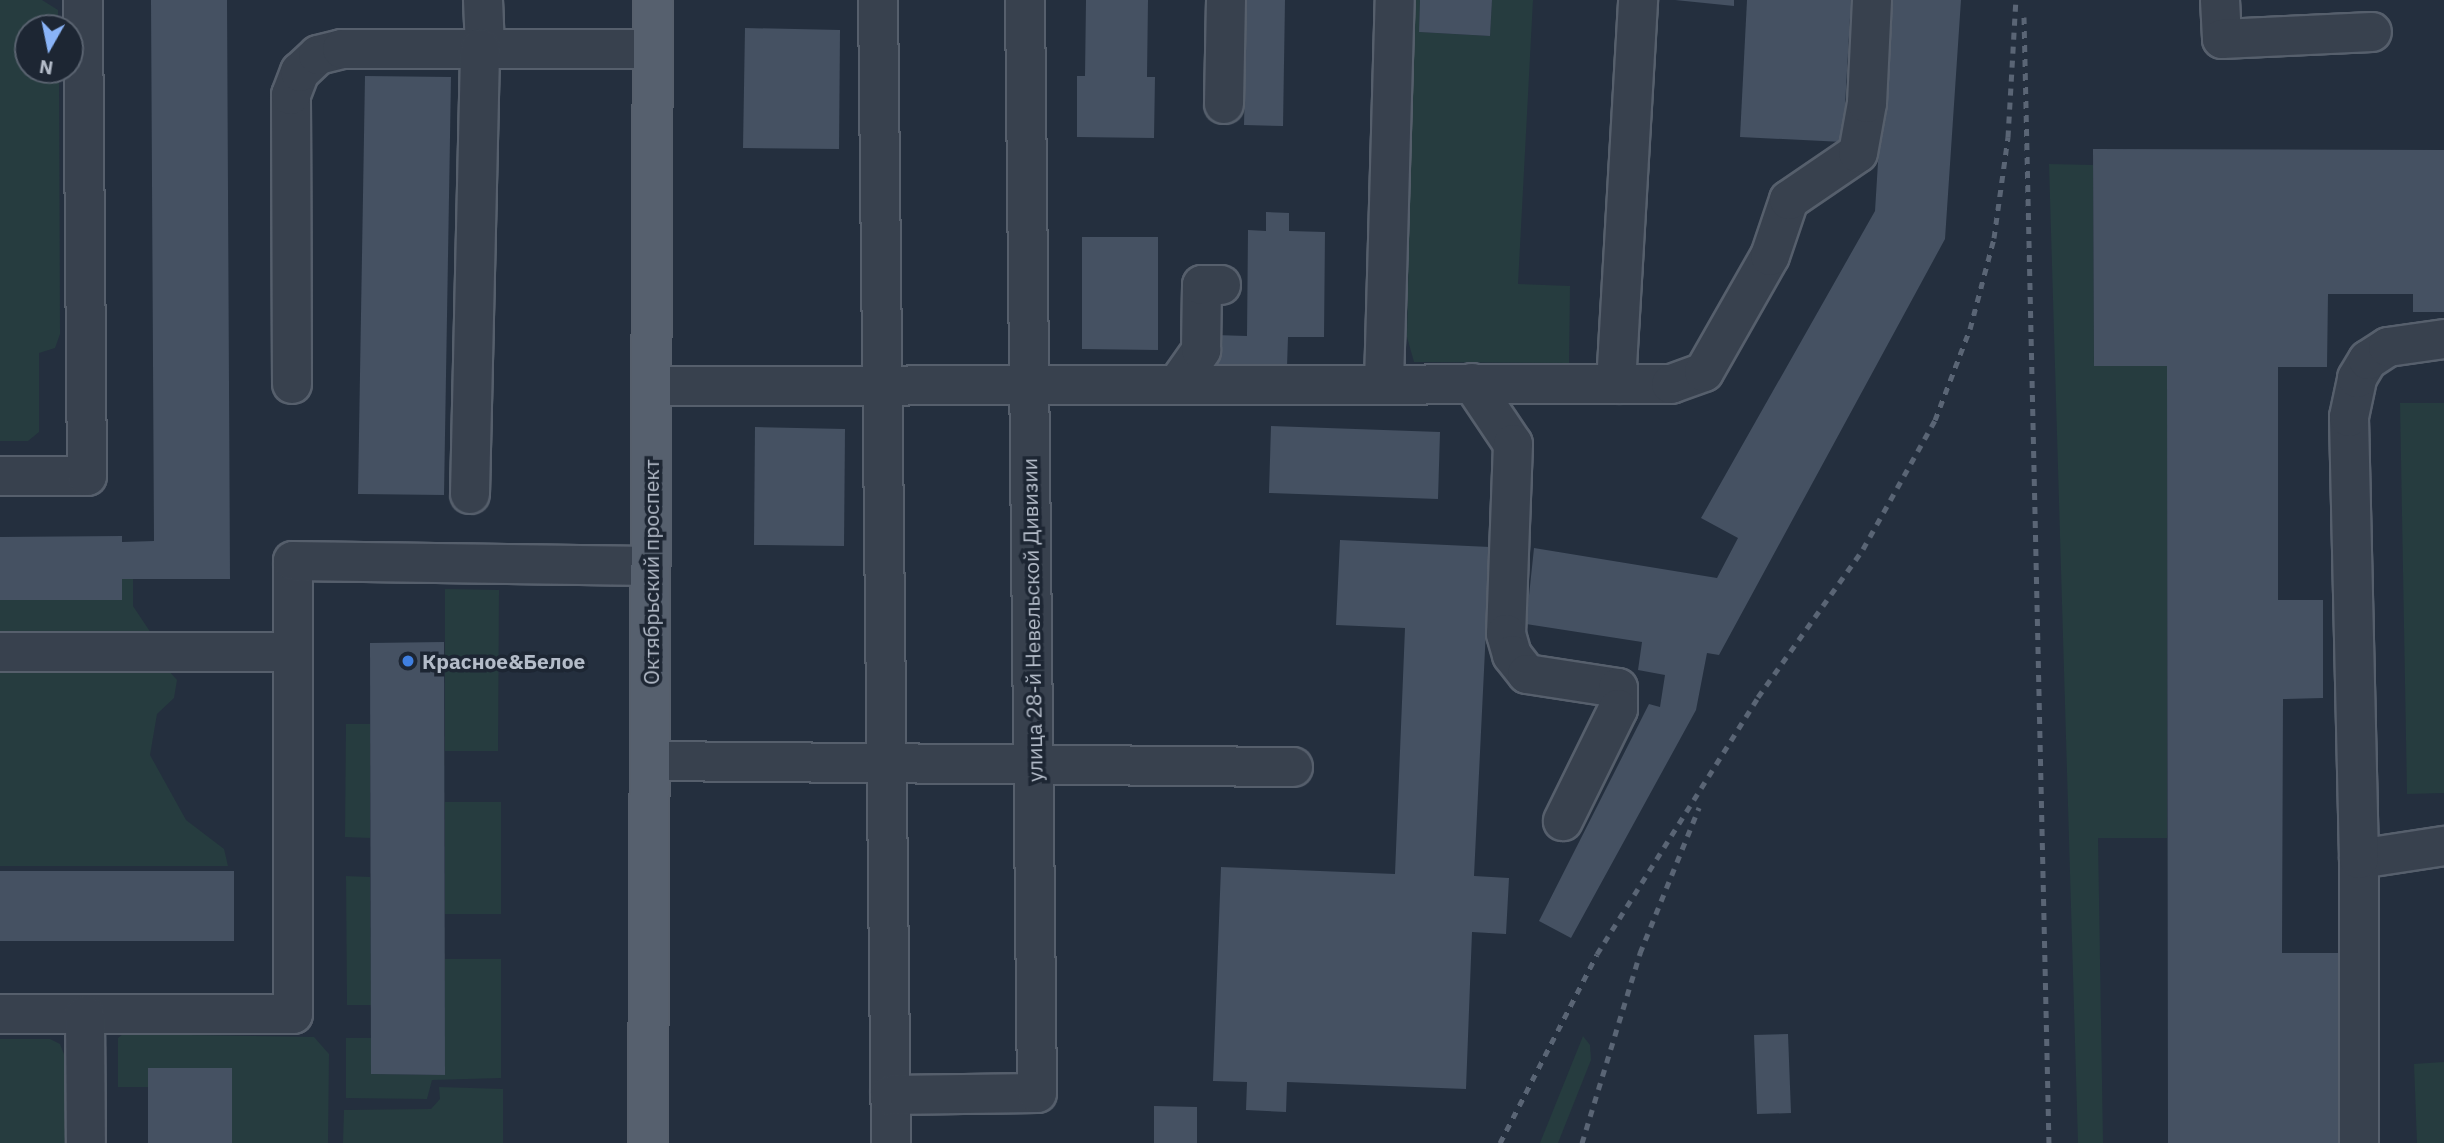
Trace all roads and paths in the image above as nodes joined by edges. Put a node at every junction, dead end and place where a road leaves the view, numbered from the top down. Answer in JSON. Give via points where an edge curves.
{"nodes":[{"id":1,"x":83,"y":0,"type":"edge"},
{"id":2,"x":482,"y":0,"type":"edge"},
{"id":3,"x":653,"y":0,"type":"edge"},
{"id":4,"x":878,"y":0,"type":"edge"},
{"id":5,"x":1025,"y":0,"type":"edge"},
{"id":6,"x":1226,"y":0,"type":"edge"},
{"id":7,"x":1395,"y":0,"type":"edge"},
{"id":8,"x":1638,"y":0,"type":"edge"},
{"id":9,"x":1872,"y":0,"type":"edge"},
{"id":10,"x":2220,"y":0,"type":"edge"},
{"id":11,"x":2372,"y":32,"type":"dead end"},
{"id":12,"x":482,"y":48,"type":"junction"},
{"id":13,"x":653,"y":49,"type":"junction"},
{"id":14,"x":1224,"y":104,"type":"dead end"},
{"id":15,"x":1221,"y":285,"type":"dead end"},
{"id":16,"x":2444,"y":339,"type":"edge"},
{"id":17,"x":1178,"y":382,"type":"junction"},
{"id":18,"x":1384,"y":383,"type":"junction"},
{"id":19,"x":1472,"y":383,"type":"junction"},
{"id":20,"x":292,"y":384,"type":"dead end"},
{"id":21,"x":1029,"y":384,"type":"junction"},
{"id":22,"x":1616,"y":384,"type":"junction"},
{"id":23,"x":883,"y":385,"type":"junction"},
{"id":24,"x":651,"y":386,"type":"junction"},
{"id":25,"x":0,"y":476,"type":"edge"},
{"id":26,"x":470,"y":494,"type":"dead end"},
{"id":27,"x":650,"y":566,"type":"junction"},
{"id":28,"x":0,"y":652,"type":"edge"},
{"id":29,"x":293,"y":652,"type":"junction"},
{"id":30,"x":651,"y":761,"type":"junction"},
{"id":31,"x":888,"y":763,"type":"junction"},
{"id":32,"x":1033,"y":766,"type":"junction"},
{"id":33,"x":1293,"y":767,"type":"dead end"},
{"id":34,"x":1563,"y":821,"type":"dead end"},
{"id":35,"x":2444,"y":846,"type":"edge"},
{"id":36,"x":2360,"y":859,"type":"junction"},
{"id":37,"x":0,"y":1014,"type":"edge"},
{"id":38,"x":85,"y":1014,"type":"junction"},
{"id":39,"x":890,"y":1095,"type":"junction"},
{"id":40,"x":86,"y":1143,"type":"edge"},
{"id":41,"x":648,"y":1143,"type":"edge"},
{"id":42,"x":891,"y":1143,"type":"edge"},
{"id":43,"x":2359,"y":1143,"type":"edge"}],
"edges":[{"from":1,"to":25,"type":"street","via":[[87,476]]},
{"from":2,"to":12,"type":"street"},
{"from":3,"to":13,"type":"main road","name":"Октябрьский проспект"},
{"from":4,"to":23,"type":"street"},
{"from":5,"to":21,"type":"street","name":"улица 28-й Невельской Дивизии"},
{"from":6,"to":14,"type":"street"},
{"from":7,"to":18,"type":"street"},
{"from":8,"to":22,"type":"street"},
{"from":9,"to":22,"type":"street","via":[[1867,103],[1858,153],[1789,201],[1770,256],[1704,372],[1671,384]]},
{"from":10,"to":11,"type":"street","via":[[2222,39]]},
{"from":12,"to":13,"type":"street"},
{"from":12,"to":20,"type":"street","via":[[342,49],[318,55],[300,72],[292,95]]},
{"from":12,"to":26,"type":"street"},
{"from":13,"to":24,"type":"main road","name":"Октябрьский проспект"},
{"from":15,"to":17,"type":"street","via":[[1202,285],[1201,350]]},
{"from":16,"to":36,"type":"street","via":[[2388,347],[2368,360],[2352,399]]},
{"from":17,"to":18,"type":"street"},
{"from":17,"to":21,"type":"street"},
{"from":18,"to":19,"type":"street"},
{"from":19,"to":22,"type":"street"},
{"from":19,"to":34,"type":"street","via":[[1513,444],[1506,634],[1512,655],[1527,674],[1618,688],[1618,709]]},
{"from":21,"to":23,"type":"street"},
{"from":21,"to":32,"type":"street","name":"улица 28-й Невельской Дивизии"},
{"from":23,"to":24,"type":"street"},
{"from":23,"to":31,"type":"street"},
{"from":24,"to":27,"type":"main road","name":"Октябрьский проспект"},
{"from":27,"to":29,"type":"street","via":[[293,561]]},
{"from":27,"to":30,"type":"main road","name":"Октябрьский проспект"},
{"from":28,"to":29,"type":"street"},
{"from":29,"to":38,"type":"street","via":[[293,1014]]},
{"from":30,"to":31,"type":"street"},
{"from":30,"to":41,"type":"main road","name":"Октябрьский проспект"},
{"from":31,"to":32,"type":"street"},
{"from":31,"to":39,"type":"street"},
{"from":32,"to":33,"type":"street"},
{"from":32,"to":39,"type":"street","name":"улица 28-й Невельской Дивизии","via":[[1037,1093]]},
{"from":35,"to":36,"type":"street"},
{"from":36,"to":43,"type":"street"},
{"from":37,"to":38,"type":"street"},
{"from":38,"to":40,"type":"street"},
{"from":39,"to":42,"type":"street"}]}
